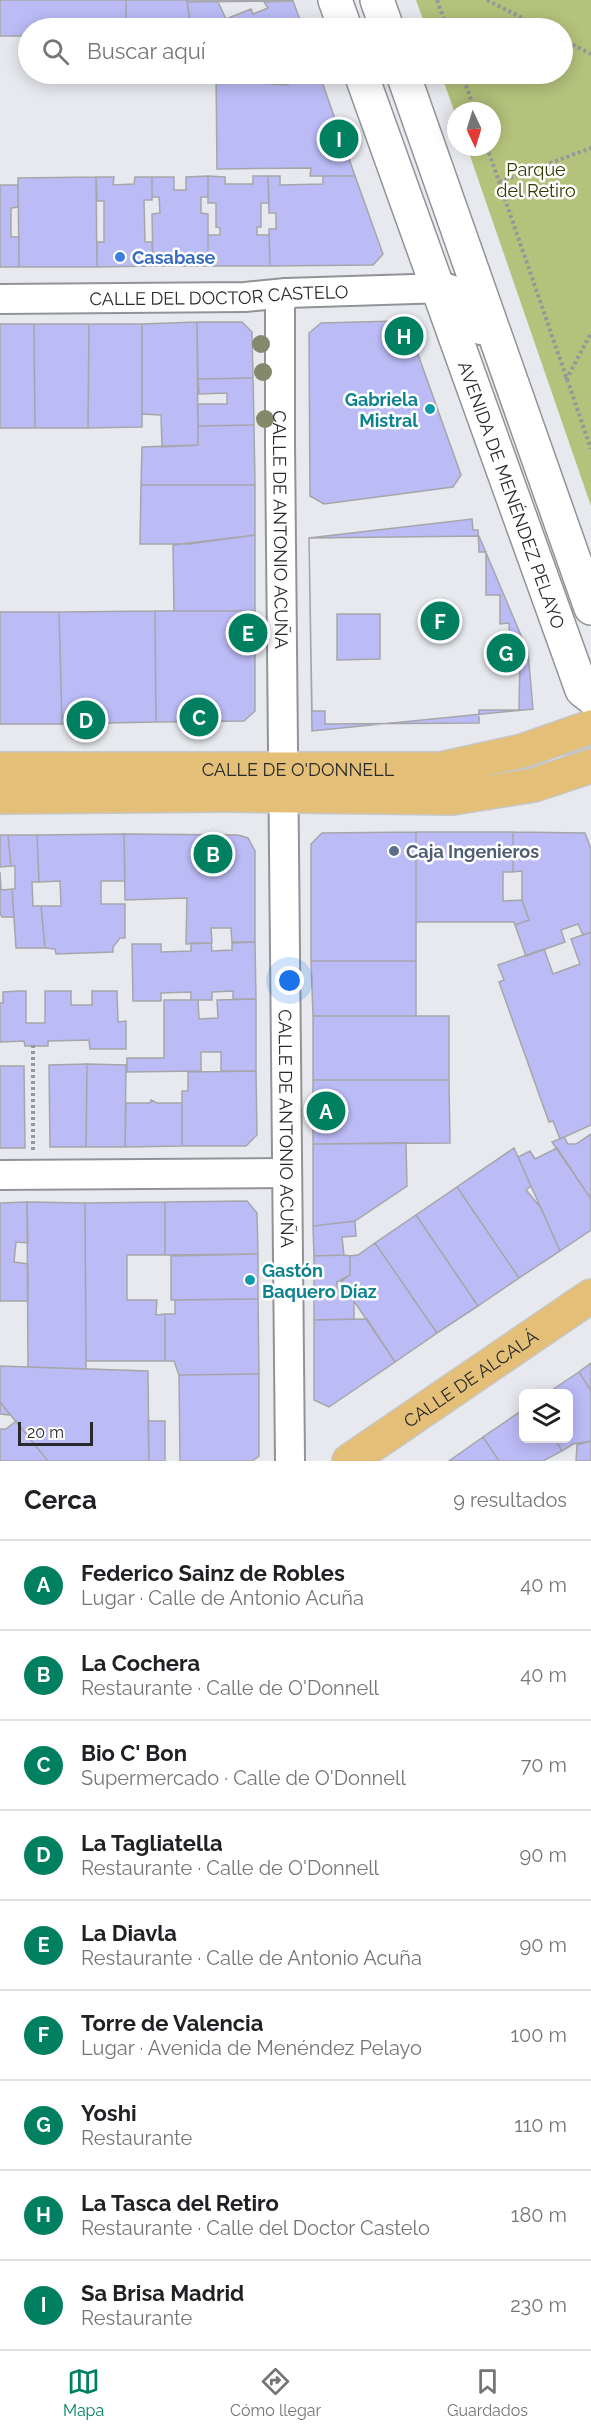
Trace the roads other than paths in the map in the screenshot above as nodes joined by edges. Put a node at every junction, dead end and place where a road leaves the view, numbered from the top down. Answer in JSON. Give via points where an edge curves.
{"nodes":[{"id":1,"x":335,"y":0,"type":"edge"},
{"id":2,"x":377,"y":0,"type":"edge"},
{"id":3,"x":341,"y":18,"type":"edge"},
{"id":4,"x":383,"y":18,"type":"edge"},
{"id":5,"x":365,"y":84,"type":"edge"},
{"id":6,"x":406,"y":84,"type":"edge"},
{"id":7,"x":438,"y":289,"type":"junction"},
{"id":8,"x":286,"y":293,"type":"junction"},
{"id":9,"x":0,"y":299,"type":"edge"},
{"id":10,"x":524,"y":421,"type":"junction"},
{"id":11,"x":591,"y":608,"type":"edge"},
{"id":12,"x":591,"y":697,"type":"edge"},
{"id":13,"x":591,"y":727,"type":"edge"},
{"id":14,"x":591,"y":766,"type":"edge"},
{"id":15,"x":0,"y":769,"type":"edge"},
{"id":16,"x":284,"y":781,"type":"junction"},
{"id":17,"x":0,"y":797,"type":"edge"},
{"id":18,"x":287,"y":1173,"type":"junction"},
{"id":19,"x":0,"y":1175,"type":"edge"},
{"id":20,"x":591,"y":1296,"type":"edge"},
{"id":21,"x":290,"y":1461,"type":"edge"},
{"id":22,"x":349,"y":1461,"type":"edge"}],
"edges":[{"from":1,"to":3,"type":"main road"},
{"from":2,"to":4,"type":"main road"},
{"from":5,"to":7,"type":"main road","name":"AVENIDA DE MENÉNDEZ PELAYO"},
{"from":6,"to":10,"type":"main road","name":"AVENIDA DE MENÉNDEZ PELAYO"},
{"from":7,"to":8,"type":"street","name":"CALLE DEL DOCTOR CASTELO"},
{"from":7,"to":10,"type":"street","name":"AVENIDA DE MENÉNDEZ PELAYO","via":[[456,290],[466,297],[501,385]]},
{"from":7,"to":12,"type":"main road","name":"AVENIDA DE MENÉNDEZ PELAYO","via":[[582,690]]},
{"from":8,"to":9,"type":"street","name":"CALLE DEL DOCTOR CASTELO","via":[[245,297]]},
{"from":8,"to":16,"type":"street","name":"CALLE DE ANTONIO ACUÑA","via":[[280,305]]},
{"from":10,"to":11,"type":"main road","name":"AVENIDA DE MENÉNDEZ PELAYO"},
{"from":13,"to":16,"type":"main road","name":"CALLE DE O'DONNELL","via":[[522,751],[440,769]]},
{"from":14,"to":16,"type":"main road","name":"CALLE DE O'DONNELL","via":[[534,785],[453,798]]},
{"from":15,"to":16,"type":"main road","name":"CALLE DE O'DONNELL"},
{"from":16,"to":17,"type":"main road","name":"CALLE DE O'DONNELL"},
{"from":16,"to":18,"type":"street","name":"CALLE DE ANTONIO ACUÑA"},
{"from":18,"to":19,"type":"street"},
{"from":18,"to":21,"type":"street","name":"CALLE DE ANTONIO ACUÑA"},
{"from":20,"to":22,"type":"main road","name":"CALLE DE ALCALÁ"}]}
